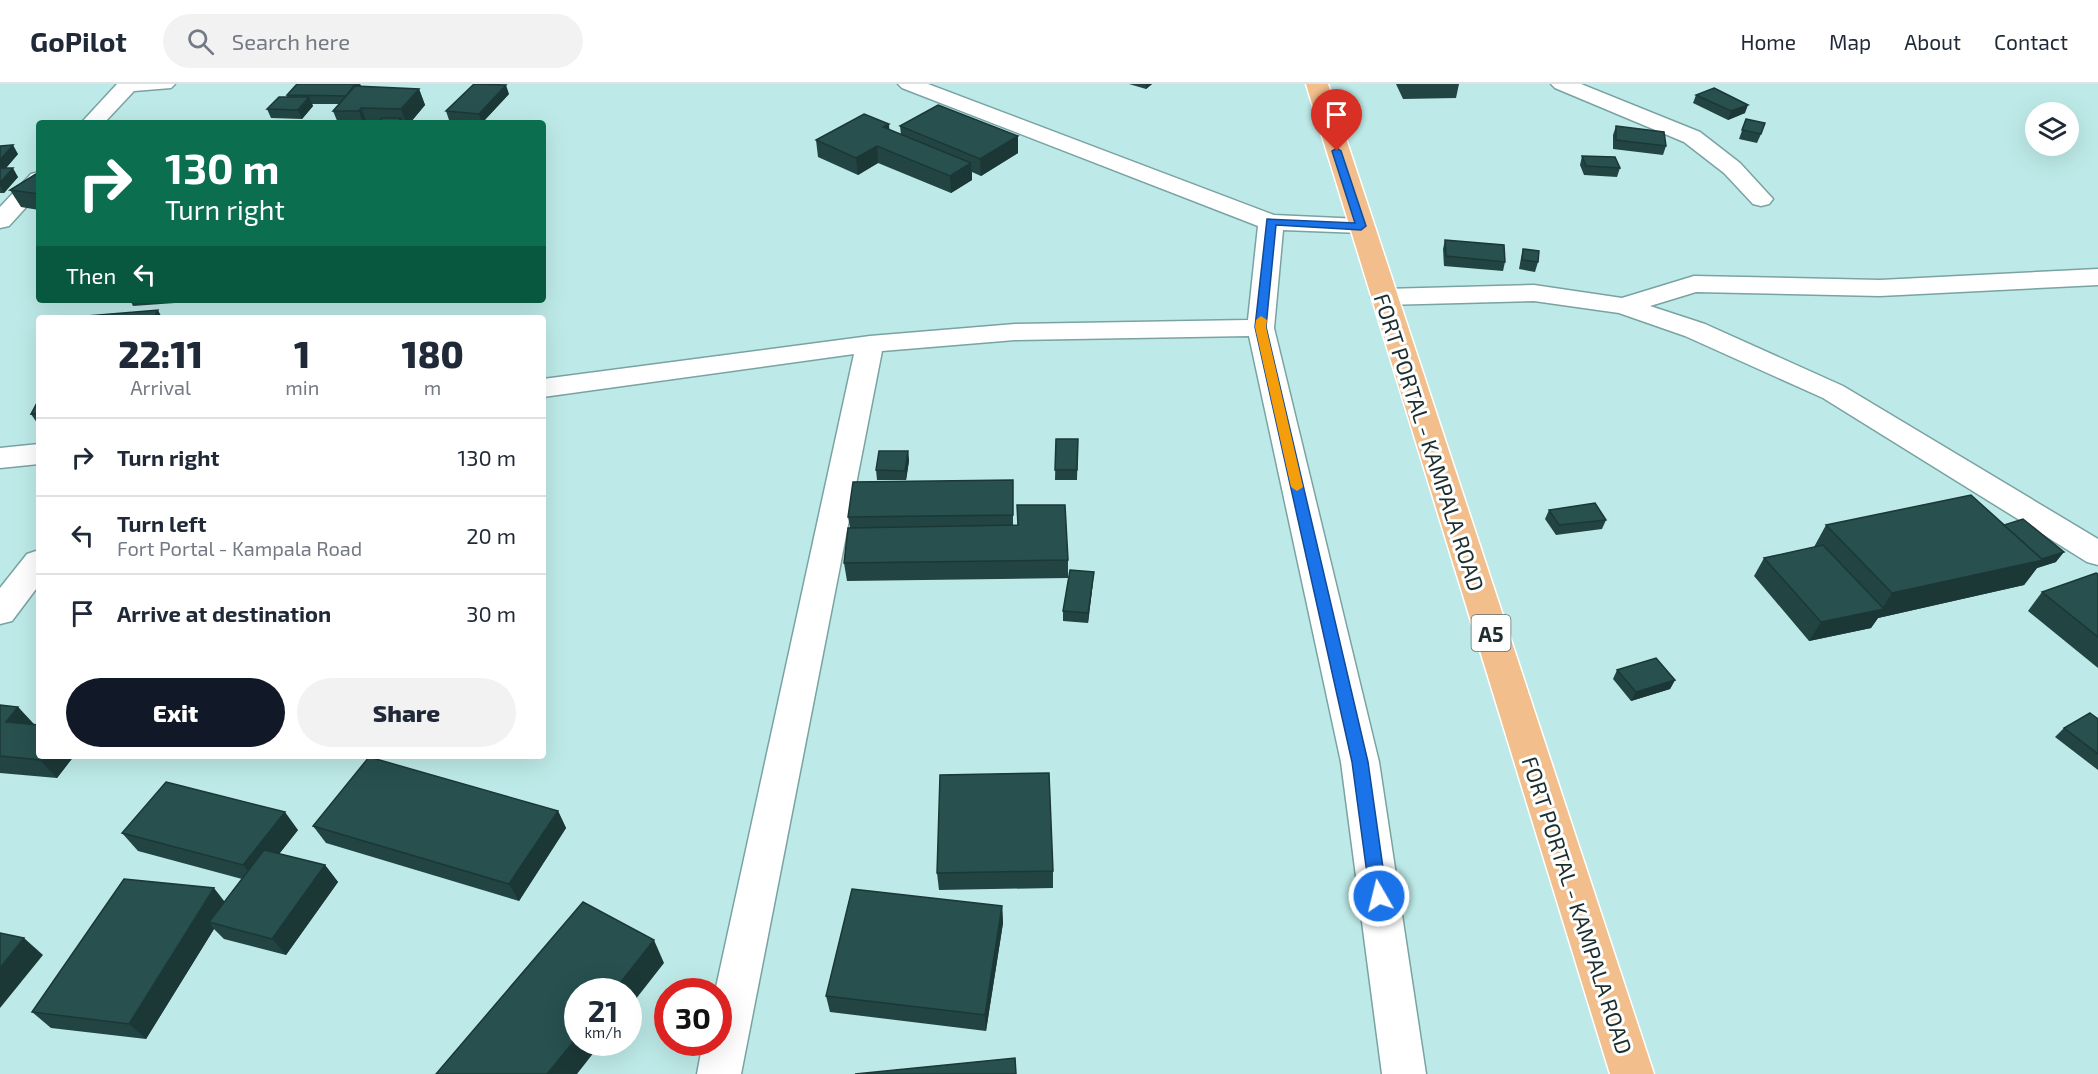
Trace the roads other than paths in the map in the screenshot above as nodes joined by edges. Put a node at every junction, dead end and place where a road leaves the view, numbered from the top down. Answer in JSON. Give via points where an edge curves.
{"nodes":[{"id":1,"x":164,"y":84,"type":"edge"},
{"id":2,"x":909,"y":84,"type":"edge"},
{"id":3,"x":1317,"y":84,"type":"edge"},
{"id":4,"x":1562,"y":84,"type":"edge"},
{"id":5,"x":95,"y":120,"type":"edge"},
{"id":6,"x":36,"y":182,"type":"edge"},
{"id":7,"x":1761,"y":199,"type":"dead end"},
{"id":8,"x":0,"y":221,"type":"edge"},
{"id":9,"x":1271,"y":222,"type":"junction"},
{"id":10,"x":1361,"y":226,"type":"junction"},
{"id":11,"x":2098,"y":277,"type":"edge"},
{"id":12,"x":1384,"y":297,"type":"junction"},
{"id":13,"x":1623,"y":306,"type":"junction"},
{"id":14,"x":1261,"y":327,"type":"junction"},
{"id":15,"x":870,"y":344,"type":"junction"},
{"id":16,"x":546,"y":388,"type":"edge"},
{"id":17,"x":36,"y":454,"type":"edge"},
{"id":18,"x":0,"y":458,"type":"edge"},
{"id":19,"x":2098,"y":554,"type":"edge"},
{"id":20,"x":36,"y":566,"type":"edge"},
{"id":21,"x":0,"y":612,"type":"edge"},
{"id":22,"x":718,"y":1074,"type":"edge"},
{"id":23,"x":1404,"y":1074,"type":"edge"},
{"id":24,"x":1632,"y":1074,"type":"edge"}],
"edges":[{"from":1,"to":5,"type":"street","via":[[128,85]]},
{"from":2,"to":9,"type":"street"},
{"from":3,"to":10,"type":"main road","name":"FORT PORTAL - KAMPALA ROAD","number":"A5"},
{"from":4,"to":7,"type":"street","via":[[1692,137],[1732,168]]},
{"from":6,"to":8,"type":"street"},
{"from":9,"to":10,"type":"street"},
{"from":9,"to":14,"type":"street"},
{"from":10,"to":12,"type":"main road","name":"FORT PORTAL - KAMPALA ROAD","number":"A5"},
{"from":11,"to":13,"type":"street","via":[[1880,288],[1694,284]]},
{"from":12,"to":13,"type":"street","via":[[1534,292]]},
{"from":12,"to":24,"type":"main road","name":"FORT PORTAL - KAMPALA ROAD","number":"A5"},
{"from":13,"to":19,"type":"street","via":[[1695,330],[1833,392]]},
{"from":14,"to":15,"type":"street","via":[[1015,332]]},
{"from":14,"to":23,"type":"street","via":[[1360,762]]},
{"from":15,"to":16,"type":"street"},
{"from":15,"to":22,"type":"street"},
{"from":17,"to":18,"type":"street"},
{"from":20,"to":21,"type":"street"}]}
